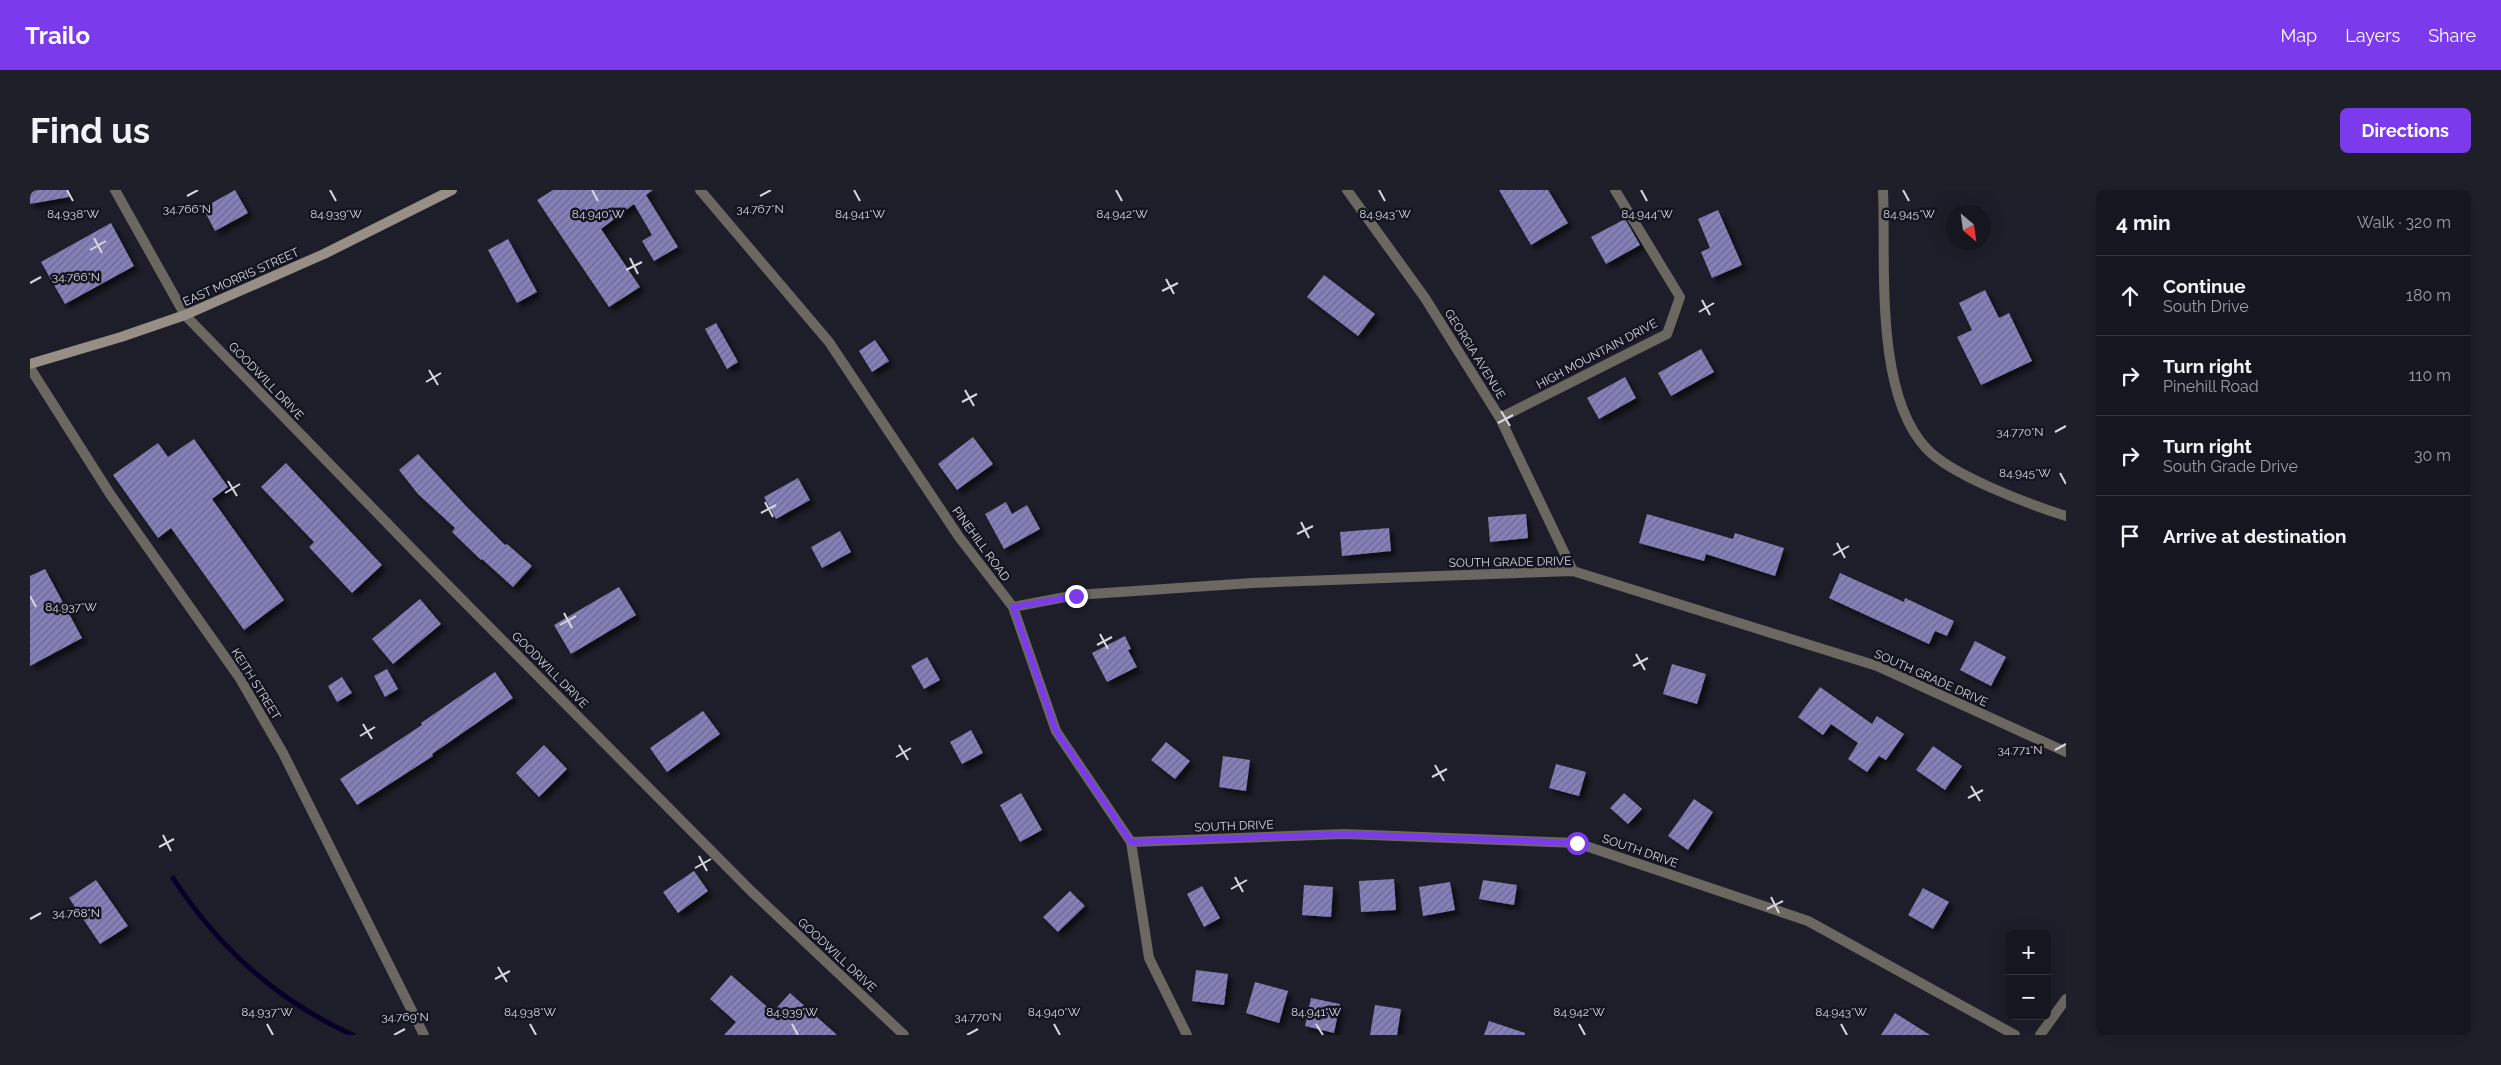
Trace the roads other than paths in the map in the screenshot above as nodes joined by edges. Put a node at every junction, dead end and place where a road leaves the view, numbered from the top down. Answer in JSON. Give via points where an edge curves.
{"nodes":[{"id":1,"x":115,"y":190,"type":"edge"},
{"id":2,"x":452,"y":190,"type":"edge"},
{"id":3,"x":700,"y":190,"type":"edge"},
{"id":4,"x":1347,"y":190,"type":"edge"},
{"id":5,"x":1615,"y":190,"type":"edge"},
{"id":6,"x":1883,"y":190,"type":"edge"},
{"id":7,"x":437,"y":194,"type":"edge"},
{"id":8,"x":185,"y":315,"type":"junction"},
{"id":9,"x":30,"y":364,"type":"edge"},
{"id":10,"x":30,"y":368,"type":"edge"},
{"id":11,"x":1500,"y":418,"type":"junction"},
{"id":12,"x":2066,"y":516,"type":"edge"},
{"id":13,"x":1573,"y":571,"type":"junction"},
{"id":14,"x":1013,"y":607,"type":"junction"},
{"id":15,"x":2066,"y":752,"type":"edge"},
{"id":16,"x":1131,"y":842,"type":"junction"},
{"id":17,"x":2066,"y":999,"type":"edge"},
{"id":18,"x":424,"y":1035,"type":"edge"},
{"id":19,"x":904,"y":1035,"type":"edge"},
{"id":20,"x":1187,"y":1035,"type":"edge"},
{"id":21,"x":2015,"y":1035,"type":"edge"},
{"id":22,"x":2040,"y":1035,"type":"edge"}],
"edges":[{"from":1,"to":8,"type":"street","name":"GOODWILL DRIVE"},
{"from":2,"to":7,"type":"main road","name":"EAST MORRIS STREET"},
{"from":3,"to":14,"type":"street","name":"PINEHILL ROAD","via":[[829,342],[959,537]]},
{"from":4,"to":11,"type":"street","name":"GEORGIA AVENUE","via":[[1425,298]]},
{"from":5,"to":11,"type":"street","name":"HIGH MOUNTAIN DRIVE","via":[[1680,297],[1667,334]]},
{"from":6,"to":12,"type":"street","via":[[1887,335],[1901,405],[1913,430],[1926,449],[1944,463],[2036,507]]},
{"from":7,"to":8,"type":"main road","name":"EAST MORRIS STREET","via":[[324,254]]},
{"from":8,"to":9,"type":"main road","name":"EAST MORRIS STREET"},
{"from":8,"to":19,"type":"street","name":"GOODWILL DRIVE","via":[[751,891]]},
{"from":10,"to":18,"type":"street","name":"KEITH STREET","via":[[110,494],[239,678],[283,753]]},
{"from":11,"to":13,"type":"street","name":"GEORGIA AVENUE"},
{"from":13,"to":14,"type":"street","name":"SOUTH GRADE DRIVE","via":[[1252,583],[1076,596]]},
{"from":13,"to":15,"type":"street","name":"SOUTH GRADE DRIVE","via":[[1876,666]]},
{"from":14,"to":16,"type":"street","name":"PINEHILL ROAD","via":[[1056,731]]},
{"from":16,"to":20,"type":"street","name":"PINEHILL ROAD","via":[[1149,958]]},
{"from":16,"to":21,"type":"street","name":"SOUTH DRIVE","via":[[1344,834],[1577,843],[1808,921]]},
{"from":17,"to":22,"type":"street"}]}
